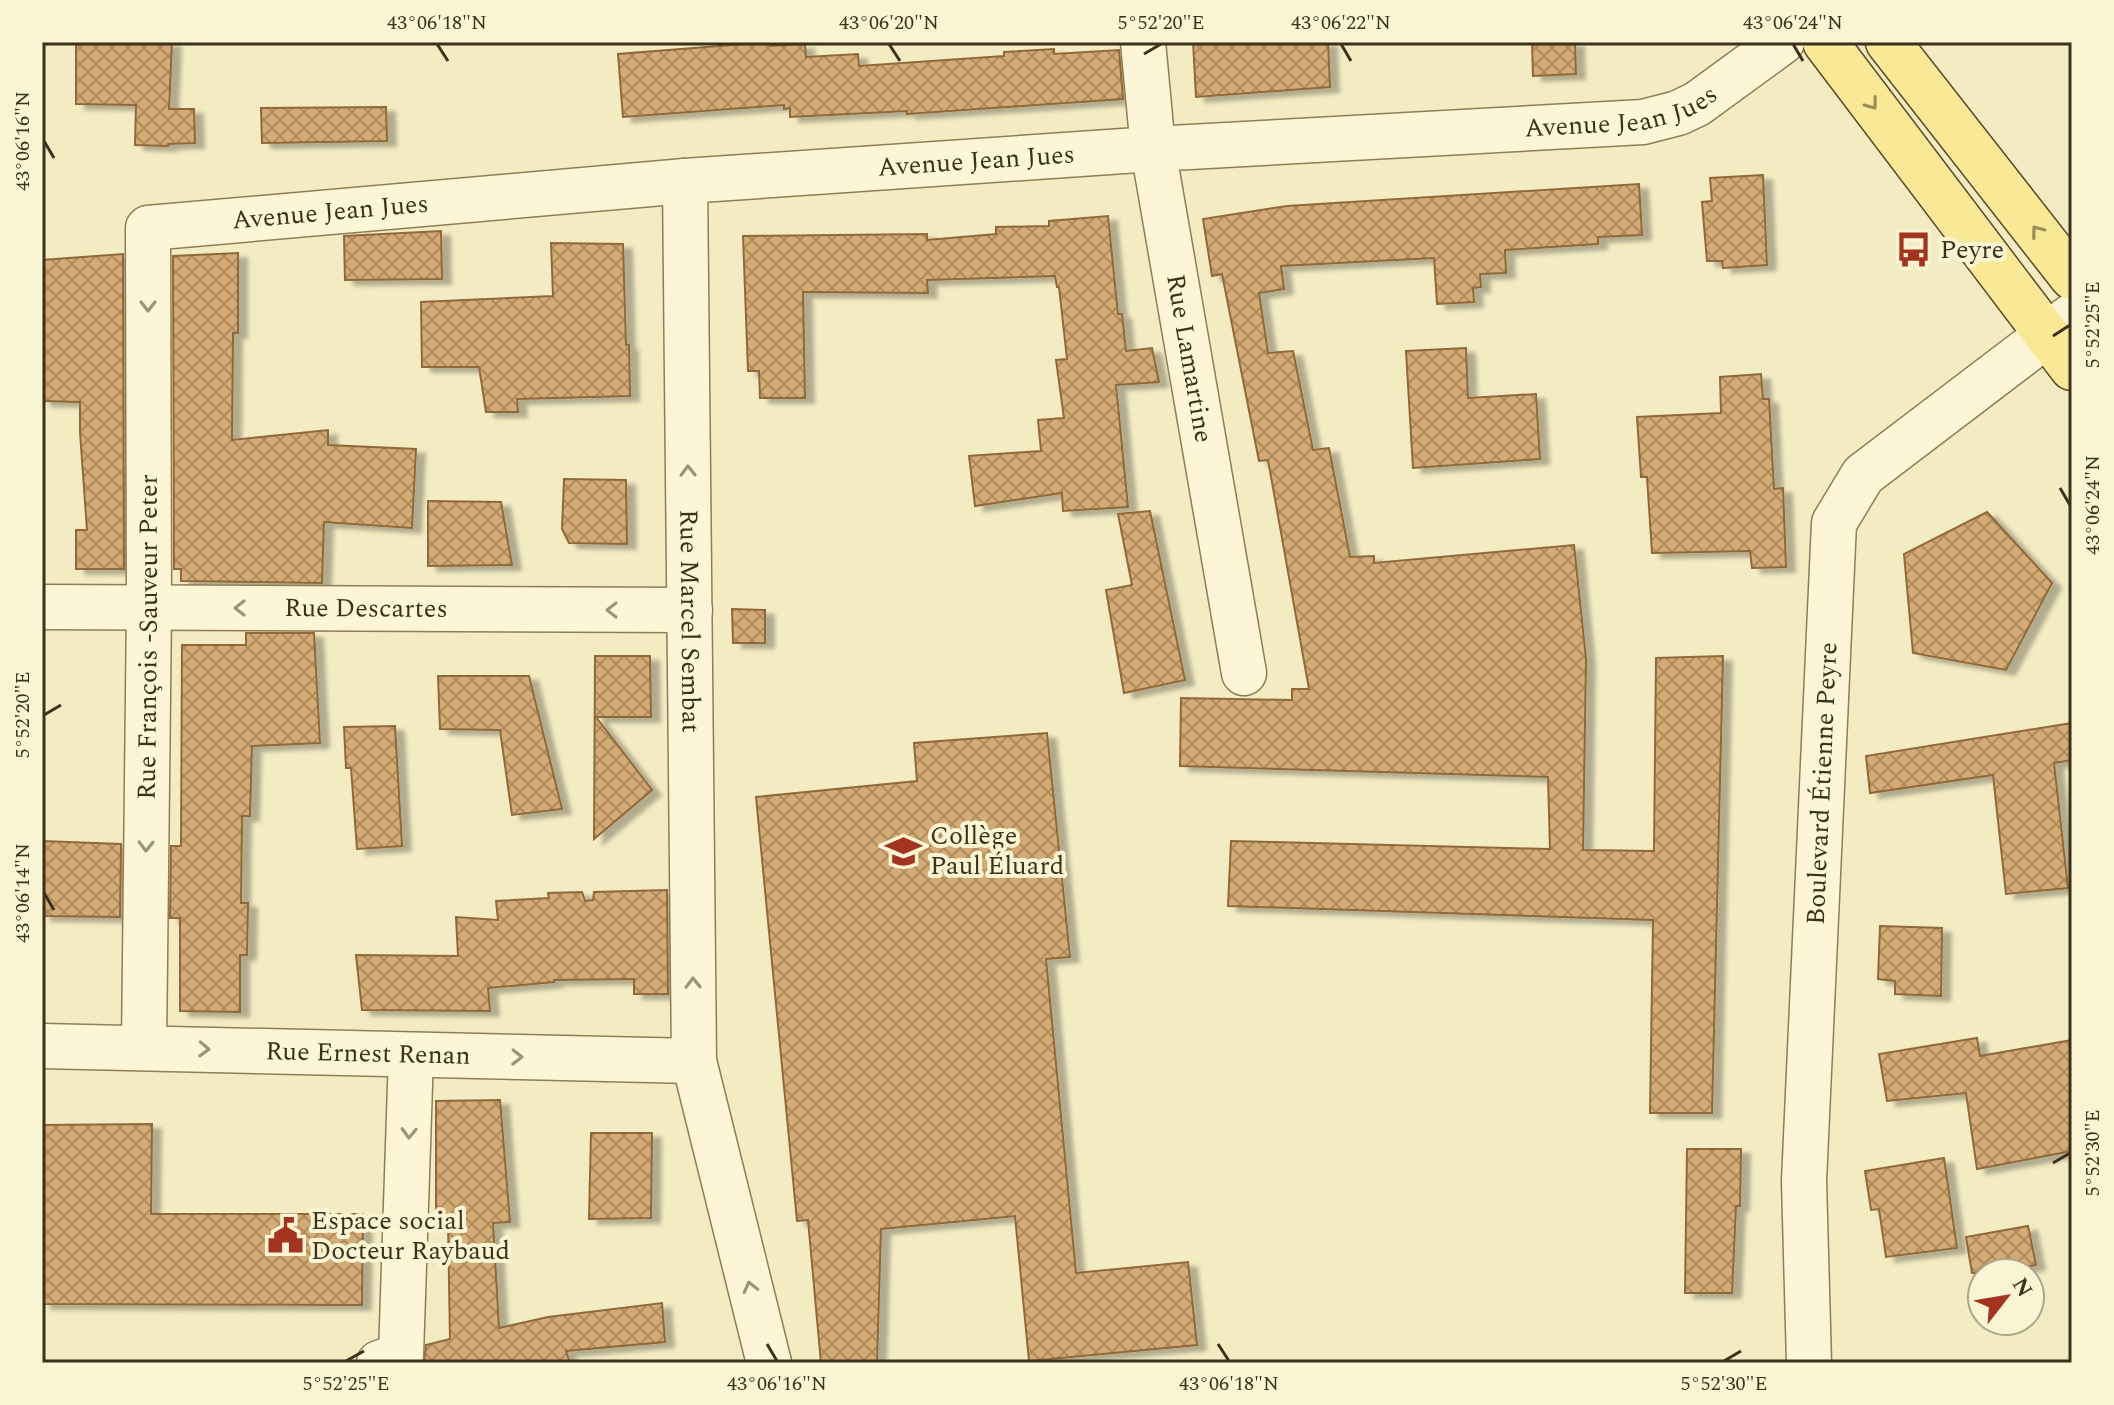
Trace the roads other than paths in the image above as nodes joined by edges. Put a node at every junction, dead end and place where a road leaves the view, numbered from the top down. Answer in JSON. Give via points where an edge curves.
{"nodes":[{"id":1,"x":1143,"y":42,"type":"edge"},
{"id":2,"x":1782,"y":42,"type":"edge"},
{"id":3,"x":1825,"y":42,"type":"edge"},
{"id":4,"x":1888,"y":42,"type":"edge"},
{"id":5,"x":1153,"y":149,"type":"junction"},
{"id":6,"x":685,"y":181,"type":"junction"},
{"id":7,"x":148,"y":228,"type":"joint"},
{"id":8,"x":2072,"y":277,"type":"edge"},
{"id":9,"x":2063,"y":340,"type":"edge"},
{"id":10,"x":42,"y":607,"type":"edge"},
{"id":11,"x":149,"y":607,"type":"junction"},
{"id":12,"x":690,"y":610,"type":"junction"},
{"id":13,"x":1244,"y":673,"type":"dead end"},
{"id":14,"x":42,"y":1046,"type":"edge"},
{"id":15,"x":144,"y":1047,"type":"junction"},
{"id":16,"x":411,"y":1055,"type":"junction"},
{"id":17,"x":694,"y":1061,"type":"junction"},
{"id":18,"x":379,"y":1363,"type":"edge"},
{"id":19,"x":769,"y":1363,"type":"edge"},
{"id":20,"x":1809,"y":1363,"type":"edge"}],
"edges":[{"from":1,"to":5,"type":"street","name":"Rue Lamartine"},
{"from":2,"to":5,"type":"street","name":"Avenue Jean Jues","via":[[1697,104],[1643,122]]},
{"from":3,"to":9,"type":"main road","one_way":true},
{"from":8,"to":4,"type":"main road","one_way":true},
{"from":5,"to":6,"type":"street","name":"Avenue Jean Jues"},
{"from":5,"to":13,"type":"street","name":"Rue Lamartine"},
{"from":6,"to":7,"type":"street","name":"Avenue Jean Jues"},
{"from":12,"to":6,"type":"street","name":"Rue Marcel Sembat","one_way":true},
{"from":7,"to":11,"type":"street","name":"Rue François -Sauveur Peter","one_way":true},
{"from":9,"to":20,"type":"street","name":"Boulevard Étienne Peyre","via":[[1863,475],[1834,523],[1804,1181]]},
{"from":10,"to":11,"type":"street","name":"Rue Descartes"},
{"from":12,"to":11,"type":"street","name":"Rue Descartes","one_way":true},
{"from":11,"to":15,"type":"street","name":"Rue François -Sauveur Peter","one_way":true},
{"from":17,"to":12,"type":"street","name":"Rue Marcel Sembat","one_way":true},
{"from":14,"to":15,"type":"street","name":"Rue Ernest Renan"},
{"from":15,"to":16,"type":"street","name":"Rue Ernest Renan","one_way":true},
{"from":16,"to":17,"type":"street","name":"Rue Ernest Renan","one_way":true},
{"from":16,"to":18,"type":"street","one_way":true,"via":[[401,1355]]},
{"from":19,"to":17,"type":"street","name":"Rue Marcel Sembat","one_way":true}]}
